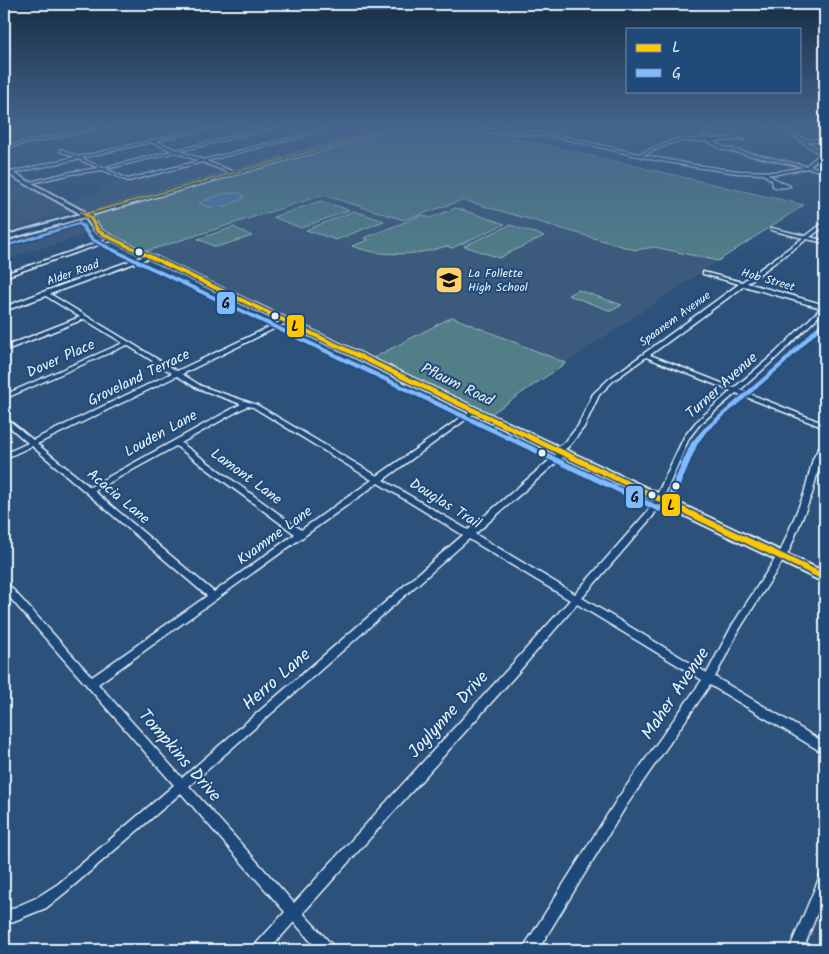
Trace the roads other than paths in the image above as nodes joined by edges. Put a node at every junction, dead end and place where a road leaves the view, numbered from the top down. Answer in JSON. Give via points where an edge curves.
{"nodes":[{"id":1,"x":90,"y":171,"type":"edge"},
{"id":2,"x":106,"y":171,"type":"edge"},
{"id":3,"x":165,"y":171,"type":"edge"},
{"id":4,"x":227,"y":171,"type":"edge"},
{"id":5,"x":236,"y":171,"type":"edge"},
{"id":6,"x":720,"y":171,"type":"edge"},
{"id":7,"x":795,"y":171,"type":"edge"},
{"id":8,"x":6,"y":172,"type":"edge"},
{"id":9,"x":231,"y":172,"type":"junction"},
{"id":10,"x":764,"y":173,"type":"junction"},
{"id":11,"x":774,"y":180,"type":"dead end"},
{"id":12,"x":28,"y":183,"type":"junction"},
{"id":13,"x":83,"y":213,"type":"junction"},
{"id":14,"x":825,"y":224,"type":"edge"},
{"id":15,"x":773,"y":229,"type":"dead end"},
{"id":16,"x":4,"y":236,"type":"edge"},
{"id":17,"x":807,"y":237,"type":"junction"},
{"id":18,"x":114,"y":239,"type":"junction"},
{"id":19,"x":825,"y":242,"type":"edge"},
{"id":20,"x":149,"y":256,"type":"junction"},
{"id":21,"x":705,"y":273,"type":"dead end"},
{"id":22,"x":4,"y":276,"type":"edge"},
{"id":23,"x":743,"y":284,"type":"junction"},
{"id":24,"x":45,"y":293,"type":"junction"},
{"id":25,"x":825,"y":307,"type":"edge"},
{"id":26,"x":4,"y":308,"type":"edge"},
{"id":27,"x":84,"y":317,"type":"junction"},
{"id":28,"x":286,"y":321,"type":"junction"},
{"id":29,"x":127,"y":343,"type":"junction"},
{"id":30,"x":4,"y":349,"type":"edge"},
{"id":31,"x":645,"y":355,"type":"junction"},
{"id":32,"x":178,"y":373,"type":"junction"},
{"id":33,"x":736,"y":391,"type":"junction"},
{"id":34,"x":4,"y":397,"type":"edge"},
{"id":35,"x":247,"y":403,"type":"junction"},
{"id":36,"x":474,"y":411,"type":"junction"},
{"id":37,"x":4,"y":419,"type":"edge"},
{"id":38,"x":825,"y":426,"type":"edge"},
{"id":39,"x":175,"y":442,"type":"junction"},
{"id":40,"x":33,"y":443,"type":"junction"},
{"id":41,"x":825,"y":444,"type":"edge"},
{"id":42,"x":560,"y":452,"type":"junction"},
{"id":43,"x":4,"y":457,"type":"edge"},
{"id":44,"x":378,"y":479,"type":"junction"},
{"id":45,"x":89,"y":491,"type":"junction"},
{"id":46,"x":659,"y":499,"type":"junction"},
{"id":47,"x":301,"y":534,"type":"junction"},
{"id":48,"x":468,"y":535,"type":"junction"},
{"id":49,"x":782,"y":557,"type":"junction"},
{"id":50,"x":825,"y":578,"type":"edge"},
{"id":51,"x":4,"y":585,"type":"edge"},
{"id":52,"x":214,"y":597,"type":"junction"},
{"id":53,"x":575,"y":599,"type":"junction"},
{"id":54,"x":710,"y":678,"type":"junction"},
{"id":55,"x":92,"y":683,"type":"junction"},
{"id":56,"x":825,"y":749,"type":"edge"},
{"id":57,"x":181,"y":786,"type":"junction"},
{"id":58,"x":825,"y":878,"type":"edge"},
{"id":59,"x":294,"y":914,"type":"junction"},
{"id":60,"x":4,"y":919,"type":"edge"},
{"id":61,"x":260,"y":950,"type":"edge"},
{"id":62,"x":327,"y":950,"type":"edge"},
{"id":63,"x":530,"y":950,"type":"edge"},
{"id":64,"x":796,"y":950,"type":"edge"}],
"edges":[{"from":1,"to":12,"type":"street"},
{"from":2,"to":3,"type":"street","via":[[128,180]]},
{"from":4,"to":9,"type":"street"},
{"from":5,"to":9,"type":"street"},
{"from":6,"to":10,"type":"street"},
{"from":7,"to":10,"type":"street"},
{"from":8,"to":12,"type":"street"},
{"from":9,"to":13,"type":"street"},
{"from":10,"to":11,"type":"street"},
{"from":12,"to":13,"type":"street"},
{"from":13,"to":16,"type":"street"},
{"from":13,"to":18,"type":"street","name":"Pflaum Road","via":[[91,218],[98,231]]},
{"from":14,"to":17,"type":"street","name":"Spaanem Avenue"},
{"from":15,"to":17,"type":"street"},
{"from":17,"to":19,"type":"street"},
{"from":17,"to":23,"type":"street","name":"Spaanem Avenue"},
{"from":18,"to":20,"type":"street","name":"Pflaum Road"},
{"from":18,"to":22,"type":"street"},
{"from":20,"to":24,"type":"street","name":"Alder Road"},
{"from":20,"to":28,"type":"street","name":"Pflaum Road"},
{"from":21,"to":23,"type":"street","name":"Hob Street"},
{"from":23,"to":25,"type":"street","name":"Hob Street"},
{"from":23,"to":31,"type":"street","name":"Spaanem Avenue"},
{"from":24,"to":26,"type":"street","name":"Alder Road"},
{"from":24,"to":27,"type":"street","name":"Douglas Trail"},
{"from":25,"to":33,"type":"street","name":"Turner Avenue"},
{"from":27,"to":29,"type":"street","name":"Douglas Trail"},
{"from":27,"to":30,"type":"street"},
{"from":28,"to":32,"type":"street","name":"Groveland Terrace"},
{"from":28,"to":36,"type":"street","name":"Pflaum Road"},
{"from":29,"to":32,"type":"street","name":"Douglas Trail"},
{"from":29,"to":34,"type":"street","name":"Dover Place"},
{"from":31,"to":33,"type":"street"},
{"from":31,"to":42,"type":"street","name":"Spaanem Avenue","via":[[596,394],[581,427]]},
{"from":32,"to":35,"type":"street","name":"Douglas Trail","via":[[199,387]]},
{"from":32,"to":40,"type":"street","name":"Groveland Terrace"},
{"from":33,"to":38,"type":"street"},
{"from":33,"to":46,"type":"street","name":"Turner Avenue","via":[[698,423],[686,438]]},
{"from":35,"to":39,"type":"street","name":"Louden Lane"},
{"from":35,"to":44,"type":"street","name":"Douglas Trail"},
{"from":36,"to":42,"type":"street","name":"Pflaum Road"},
{"from":36,"to":44,"type":"street","name":"Kvamme Lane"},
{"from":37,"to":40,"type":"street","name":"Acacia Lane"},
{"from":39,"to":45,"type":"street","name":"Louden Lane"},
{"from":39,"to":47,"type":"street","name":"Lamont Lane"},
{"from":40,"to":43,"type":"street","name":"Groveland Terrace"},
{"from":40,"to":45,"type":"street","name":"Acacia Lane"},
{"from":41,"to":49,"type":"street","name":"Maher Avenue"},
{"from":42,"to":46,"type":"street","name":"Pflaum Road"},
{"from":42,"to":48,"type":"street","name":"Herro Lane"},
{"from":44,"to":47,"type":"street","name":"Kvamme Lane"},
{"from":44,"to":48,"type":"street","name":"Douglas Trail"},
{"from":45,"to":52,"type":"street","name":"Acacia Lane"},
{"from":46,"to":49,"type":"street","name":"Pflaum Road"},
{"from":46,"to":53,"type":"street","name":"Joylynne Drive","via":[[650,514]]},
{"from":47,"to":52,"type":"street","name":"Kvamme Lane"},
{"from":48,"to":53,"type":"street","name":"Douglas Trail"},
{"from":48,"to":57,"type":"street","name":"Herro Lane"},
{"from":49,"to":50,"type":"street","name":"Pflaum Road"},
{"from":49,"to":54,"type":"street","name":"Maher Avenue","via":[[736,627]]},
{"from":51,"to":55,"type":"street","name":"Tompkins Drive"},
{"from":52,"to":55,"type":"street","name":"Kvamme Lane"},
{"from":53,"to":54,"type":"street","name":"Douglas Trail"},
{"from":53,"to":59,"type":"street","name":"Joylynne Drive"},
{"from":54,"to":56,"type":"street","name":"Douglas Trail"},
{"from":54,"to":63,"type":"street","name":"Maher Avenue","via":[[622,802]]},
{"from":55,"to":57,"type":"street","name":"Tompkins Drive"},
{"from":57,"to":59,"type":"street","name":"Tompkins Drive"},
{"from":57,"to":60,"type":"street","name":"Herro Lane","via":[[62,888],[40,903]]},
{"from":58,"to":64,"type":"street"},
{"from":59,"to":61,"type":"street","name":"Joylynne Drive"},
{"from":59,"to":62,"type":"street","name":"Tompkins Drive"}]}
